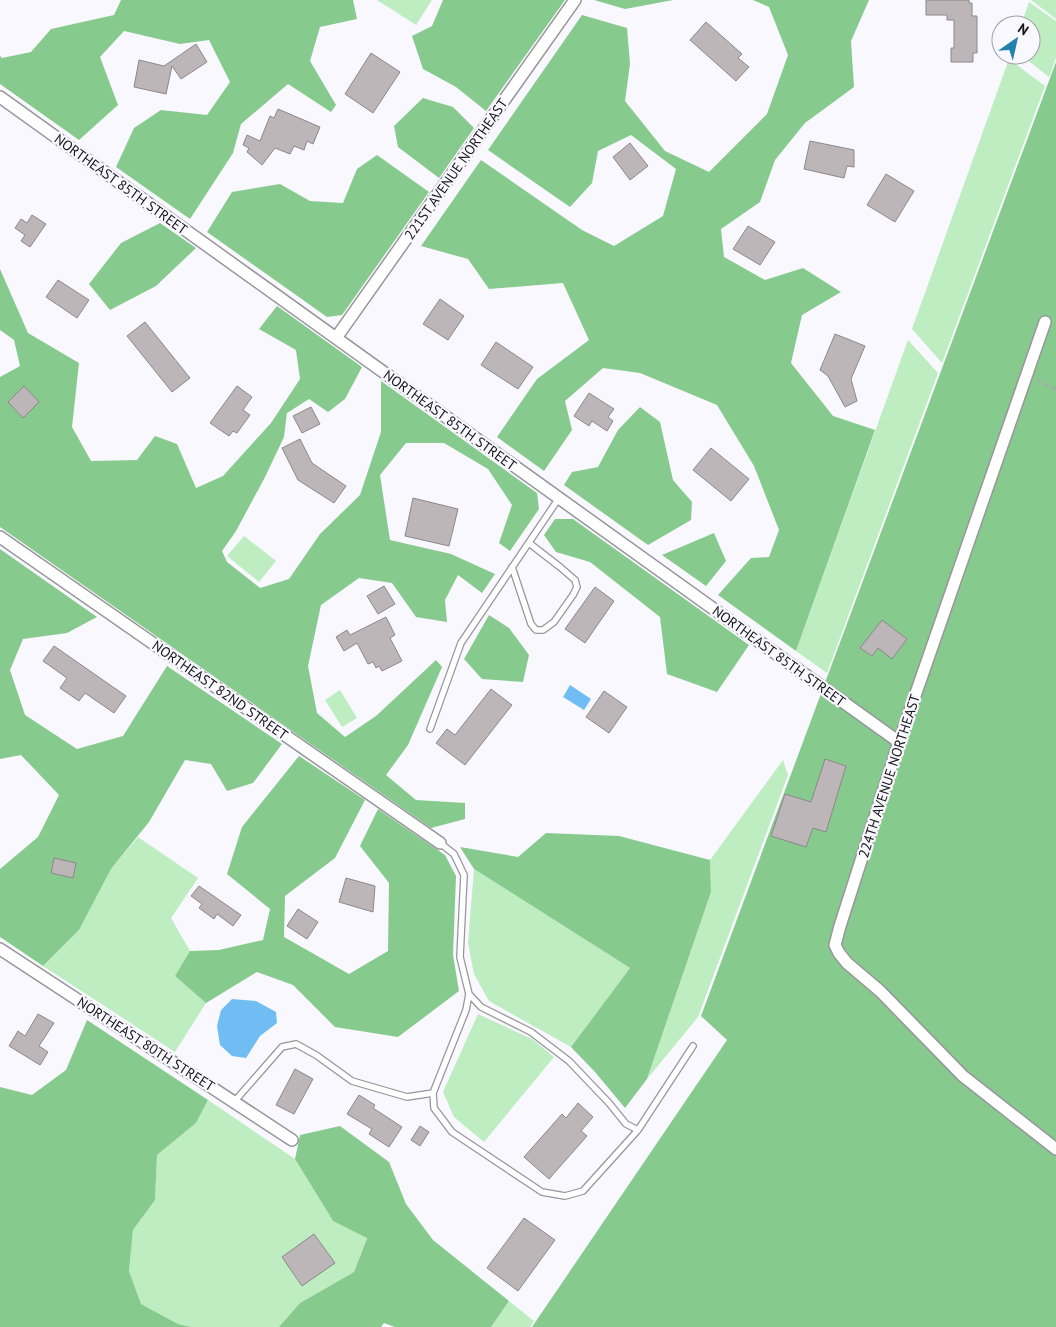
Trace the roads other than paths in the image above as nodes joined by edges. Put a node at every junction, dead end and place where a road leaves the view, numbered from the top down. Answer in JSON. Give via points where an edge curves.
{"nodes":[{"id":1,"x":575,"y":0,"type":"edge"},
{"id":2,"x":0,"y":97,"type":"edge"},
{"id":3,"x":1045,"y":322,"type":"dead end"},
{"id":4,"x":336,"y":338,"type":"junction"},
{"id":5,"x":559,"y":498,"type":"junction"},
{"id":6,"x":0,"y":537,"type":"edge"},
{"id":7,"x":529,"y":543,"type":"junction"},
{"id":8,"x":512,"y":567,"type":"junction"},
{"id":9,"x":430,"y":729,"type":"dead end"},
{"id":10,"x":899,"y":742,"type":"junction"},
{"id":11,"x":440,"y":843,"type":"joint"},
{"id":12,"x":0,"y":949,"type":"edge"},
{"id":13,"x":469,"y":994,"type":"junction"},
{"id":14,"x":693,"y":1046,"type":"dead end"},
{"id":15,"x":433,"y":1093,"type":"junction"},
{"id":16,"x":234,"y":1102,"type":"junction"},
{"id":17,"x":638,"y":1130,"type":"junction"},
{"id":18,"x":292,"y":1140,"type":"dead end"},
{"id":19,"x":1056,"y":1149,"type":"edge"}],
"edges":[{"from":1,"to":4,"type":"street","name":"221ST AVENUE NORTHEAST"},
{"from":2,"to":4,"type":"street","name":"NORTHEAST 85TH STREET"},
{"from":3,"to":10,"type":"street","name":"224TH AVENUE NORTHEAST"},
{"from":4,"to":5,"type":"street","name":"NORTHEAST 85TH STREET"},
{"from":5,"to":7,"type":"lane"},
{"from":5,"to":10,"type":"street","name":"NORTHEAST 85TH STREET"},
{"from":6,"to":11,"type":"street","name":"NORTHEAST 82ND STREET"},
{"from":7,"to":8,"type":"lane"},
{"from":7,"to":8,"type":"lane","via":[[575,580],[577,587],[554,622],[544,630],[536,630],[531,624]]},
{"from":8,"to":9,"type":"lane","via":[[461,643]]},
{"from":10,"to":19,"type":"street","name":"224TH AVENUE NORTHEAST","via":[[835,945],[846,963],[880,991],[964,1076]]},
{"from":11,"to":13,"type":"lane","via":[[454,854],[464,875],[460,956]]},
{"from":12,"to":16,"type":"street","name":"NORTHEAST 80TH STREET"},
{"from":13,"to":15,"type":"lane","via":[[466,1010]]},
{"from":13,"to":17,"type":"lane","via":[[480,1007],[531,1032],[569,1061],[626,1124]]},
{"from":14,"to":17,"type":"lane"},
{"from":15,"to":16,"type":"lane","via":[[407,1097],[352,1081],[316,1054],[296,1044],[282,1046]]},
{"from":15,"to":17,"type":"lane","via":[[434,1108],[452,1132],[542,1192],[565,1196],[583,1190]]},
{"from":16,"to":18,"type":"street","name":"NORTHEAST 80TH STREET"}]}
